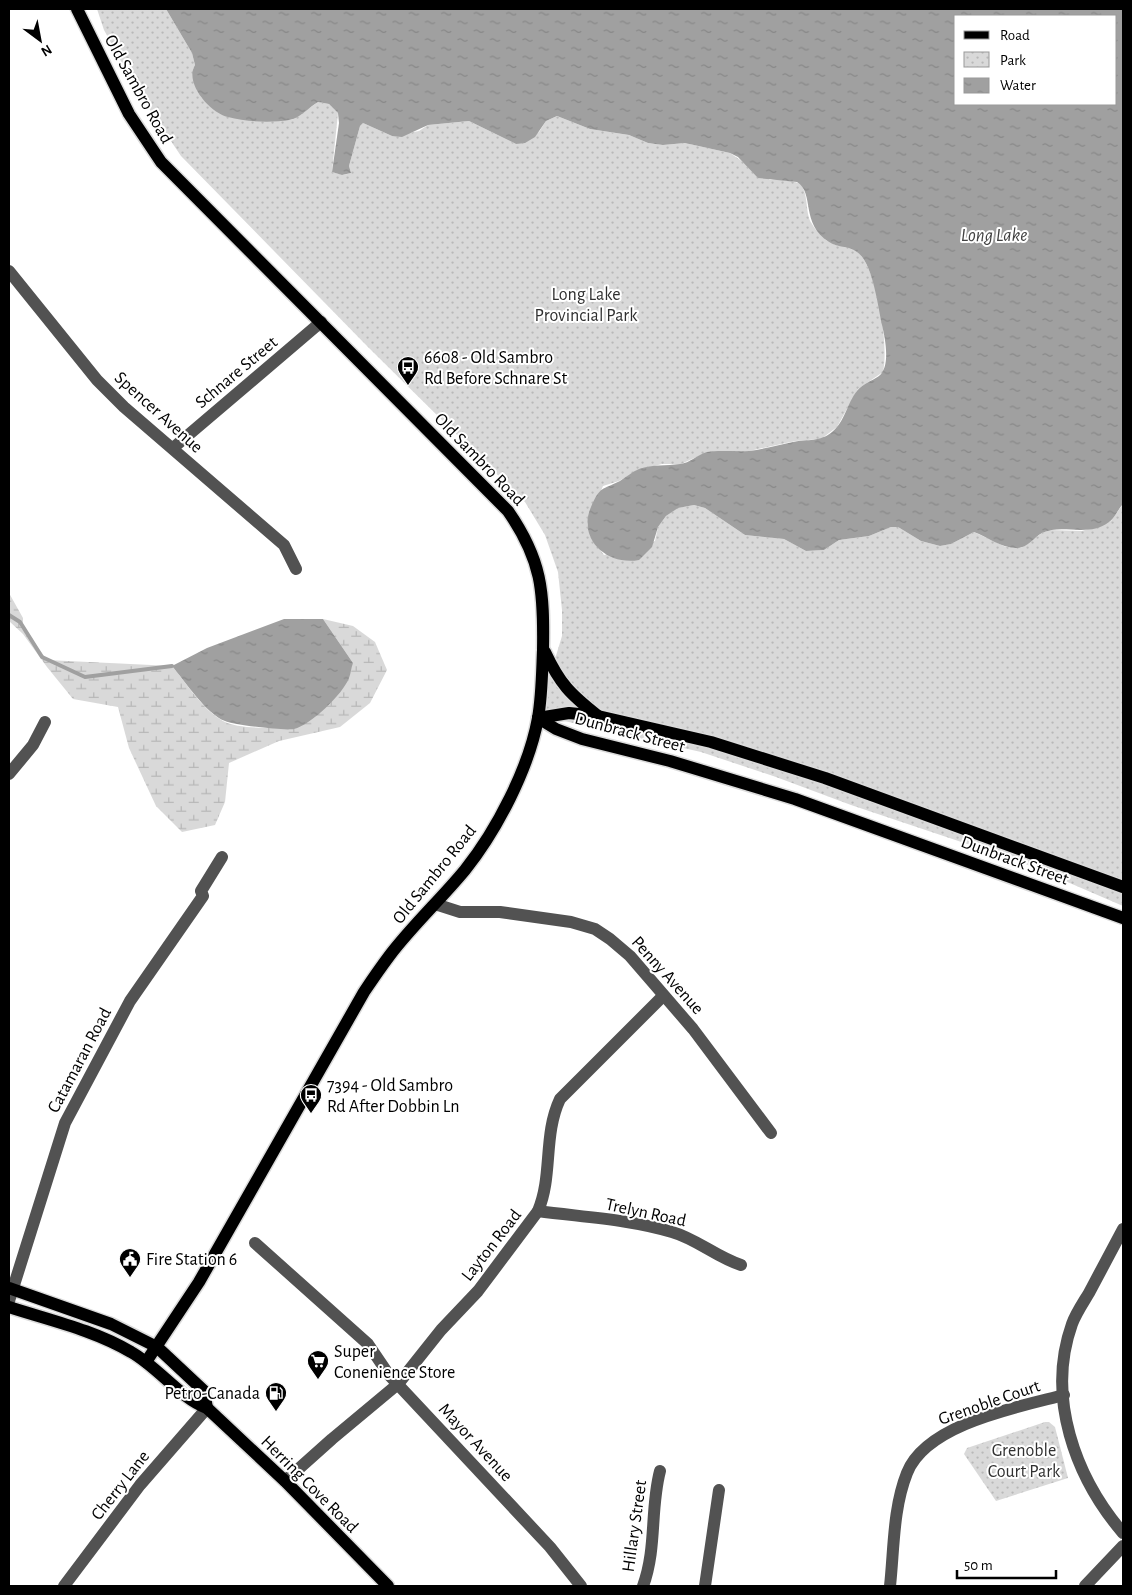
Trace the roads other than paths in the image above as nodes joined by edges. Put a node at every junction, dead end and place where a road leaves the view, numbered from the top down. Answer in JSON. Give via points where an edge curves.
{"nodes":[{"id":1,"x":77,"y":9,"type":"edge"},
{"id":2,"x":9,"y":271,"type":"edge"},
{"id":3,"x":321,"y":322,"type":"junction"},
{"id":4,"x":173,"y":448,"type":"junction"},
{"id":5,"x":296,"y":569,"type":"dead end"},
{"id":6,"x":543,"y":648,"type":"junction"},
{"id":7,"x":598,"y":716,"type":"junction"},
{"id":8,"x":538,"y":718,"type":"junction"},
{"id":9,"x":45,"y":722,"type":"dead end"},
{"id":10,"x":9,"y":774,"type":"edge"},
{"id":11,"x":222,"y":857,"type":"dead end"},
{"id":12,"x":1123,"y":887,"type":"edge"},
{"id":13,"x":435,"y":904,"type":"junction"},
{"id":14,"x":1123,"y":918,"type":"edge"},
{"id":15,"x":663,"y":996,"type":"junction"},
{"id":16,"x":770,"y":1133,"type":"dead end"},
{"id":17,"x":538,"y":1211,"type":"junction"},
{"id":18,"x":1123,"y":1229,"type":"edge"},
{"id":19,"x":255,"y":1242,"type":"dead end"},
{"id":20,"x":741,"y":1265,"type":"dead end"},
{"id":21,"x":10,"y":1293,"type":"edge"},
{"id":22,"x":9,"y":1307,"type":"edge"},
{"id":23,"x":157,"y":1347,"type":"junction"},
{"id":24,"x":146,"y":1362,"type":"junction"},
{"id":25,"x":398,"y":1384,"type":"junction"},
{"id":26,"x":1064,"y":1395,"type":"junction"},
{"id":27,"x":208,"y":1408,"type":"junction"},
{"id":28,"x":660,"y":1471,"type":"dead end"},
{"id":29,"x":285,"y":1482,"type":"junction"},
{"id":30,"x":719,"y":1490,"type":"dead end"},
{"id":31,"x":1123,"y":1533,"type":"edge"},
{"id":32,"x":1123,"y":1546,"type":"edge"},
{"id":33,"x":64,"y":1586,"type":"edge"},
{"id":34,"x":388,"y":1586,"type":"edge"},
{"id":35,"x":581,"y":1586,"type":"edge"},
{"id":36,"x":643,"y":1586,"type":"edge"},
{"id":37,"x":704,"y":1586,"type":"edge"},
{"id":38,"x":890,"y":1586,"type":"edge"},
{"id":39,"x":1084,"y":1586,"type":"edge"}],
"edges":[{"from":1,"to":3,"type":"main road","name":"Old Sambro Road","via":[[129,114],[161,162]]},
{"from":2,"to":4,"type":"street","name":"Spencer Avenue","via":[[97,380]]},
{"from":3,"to":4,"type":"street","name":"Schnare Street"},
{"from":3,"to":6,"type":"main road","name":"Old Sambro Road","via":[[473,474],[508,511],[525,535],[542,586]]},
{"from":4,"to":5,"type":"street","name":"Spencer Avenue","via":[[284,545]]},
{"from":6,"to":7,"type":"main road","via":[[570,694]]},
{"from":6,"to":8,"type":"main road","name":"Old Sambro Road"},
{"from":7,"to":8,"type":"main road","name":"Dunbrack Street","via":[[569,713]]},
{"from":7,"to":12,"type":"main road","name":"Dunbrack Street","via":[[689,736],[786,765]]},
{"from":8,"to":13,"type":"main road","name":"Old Sambro Road","via":[[524,763],[493,828]]},
{"from":8,"to":14,"type":"main road","name":"Dunbrack Street","via":[[582,739],[717,774],[804,802]]},
{"from":9,"to":10,"type":"street","via":[[33,745]]},
{"from":11,"to":21,"type":"street","name":"Catamaran Road","via":[[202,891],[203,896],[130,1001],[65,1122]]},
{"from":13,"to":15,"type":"street","name":"Penny Avenue","via":[[460,912],[500,912],[588,926],[610,938],[624,951]]},
{"from":13,"to":23,"type":"main road","name":"Old Sambro Road","via":[[390,954],[364,992],[199,1282]]},
{"from":15,"to":16,"type":"street","name":"Penny Avenue","via":[[693,1029]]},
{"from":15,"to":17,"type":"street","name":"Layton Road","via":[[560,1100],[552,1122],[543,1198]]},
{"from":17,"to":20,"type":"street","name":"Trelyn Road","via":[[672,1232]]},
{"from":17,"to":25,"type":"street","name":"Layton Road","via":[[478,1291],[441,1330]]},
{"from":18,"to":26,"type":"street","via":[[1072,1323],[1066,1349]]},
{"from":19,"to":25,"type":"street","name":"Mayor Avenue","via":[[368,1344]]},
{"from":21,"to":23,"type":"main road","name":"Herring Cove Road","via":[[111,1324]]},
{"from":22,"to":24,"type":"main road","name":"Herring Cove Road","via":[[104,1338]]},
{"from":23,"to":24,"type":"main road","name":"Old Sambro Road"},
{"from":23,"to":27,"type":"main road","name":"Herring Cove Road","via":[[204,1391]]},
{"from":24,"to":27,"type":"main road","name":"Herring Cove Road","via":[[193,1403]]},
{"from":25,"to":29,"type":"street","name":"Layton Road"},
{"from":25,"to":35,"type":"street","name":"Mayor Avenue","via":[[550,1547]]},
{"from":26,"to":31,"type":"street","via":[[1071,1440],[1079,1464],[1104,1511]]},
{"from":26,"to":38,"type":"street","name":"Grenoble Court","via":[[949,1431],[923,1448],[908,1471],[899,1501]]},
{"from":27,"to":29,"type":"main road","name":"Herring Cove Road"},
{"from":27,"to":33,"type":"street","name":"Cherry Lane","via":[[140,1485]]},
{"from":28,"to":36,"type":"street","name":"Hillary Street","via":[[655,1490],[652,1554]]},
{"from":29,"to":34,"type":"main road","name":"Herring Cove Road"},
{"from":30,"to":37,"type":"street"},
{"from":32,"to":39,"type":"street"}]}
